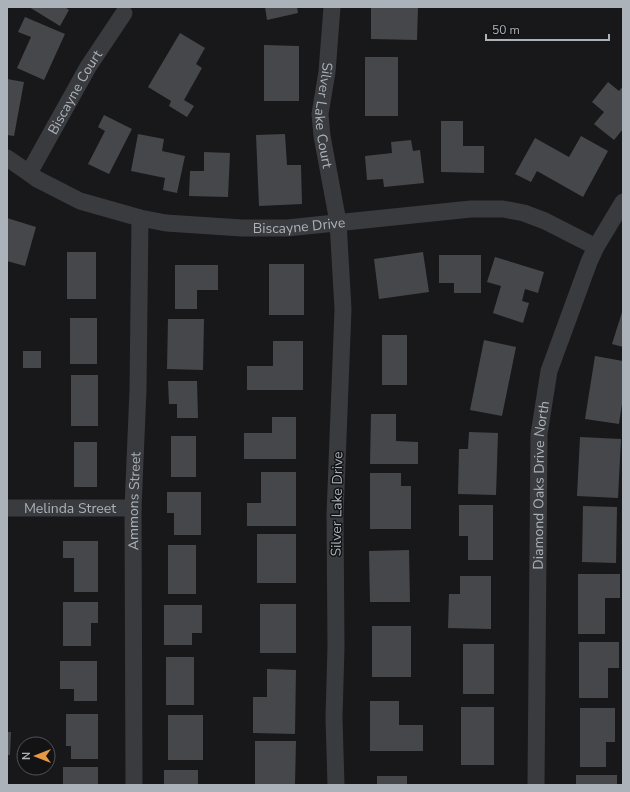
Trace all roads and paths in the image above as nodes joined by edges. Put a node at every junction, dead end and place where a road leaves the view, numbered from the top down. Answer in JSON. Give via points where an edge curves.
{"nodes":[{"id":1,"x":332,"y":7,"type":"edge"},
{"id":2,"x":124,"y":13,"type":"dead end"},
{"id":3,"x":7,"y":158,"type":"edge"},
{"id":4,"x":29,"y":173,"type":"junction"},
{"id":5,"x":623,"y":202,"type":"edge"},
{"id":6,"x":140,"y":218,"type":"junction"},
{"id":7,"x":338,"y":222,"type":"junction"},
{"id":8,"x":596,"y":247,"type":"junction"},
{"id":9,"x":7,"y":508,"type":"edge"},
{"id":10,"x":133,"y":508,"type":"junction"},
{"id":11,"x":134,"y":785,"type":"edge"},
{"id":12,"x":336,"y":785,"type":"edge"},
{"id":13,"x":536,"y":785,"type":"edge"}],
"edges":[{"from":1,"to":7,"type":"street","name":"Silver Lake Court","via":[[320,114]]},
{"from":2,"to":4,"type":"street","name":"Biscayne Court","via":[[88,67]]},
{"from":3,"to":4,"type":"street","name":"Biscayne Drive"},
{"from":4,"to":6,"type":"street","name":"Biscayne Drive","via":[[80,201]]},
{"from":5,"to":8,"type":"street","name":"Diamond Oaks Drive North"},
{"from":6,"to":7,"type":"street","name":"Biscayne Drive","via":[[166,223],[242,228],[286,228]]},
{"from":6,"to":10,"type":"street","name":"Ammons Street","via":[[138,390]]},
{"from":7,"to":8,"type":"street","name":"Biscayne Drive","via":[[471,209],[503,209],[545,221]]},
{"from":7,"to":12,"type":"street","name":"Silver Lake Drive","via":[[343,309],[335,515]]},
{"from":8,"to":13,"type":"street","name":"Diamond Oaks Drive North","via":[[549,371],[538,434]]},
{"from":9,"to":10,"type":"street","name":"Melinda Street"},
{"from":10,"to":11,"type":"street","name":"Ammons Street"}]}
